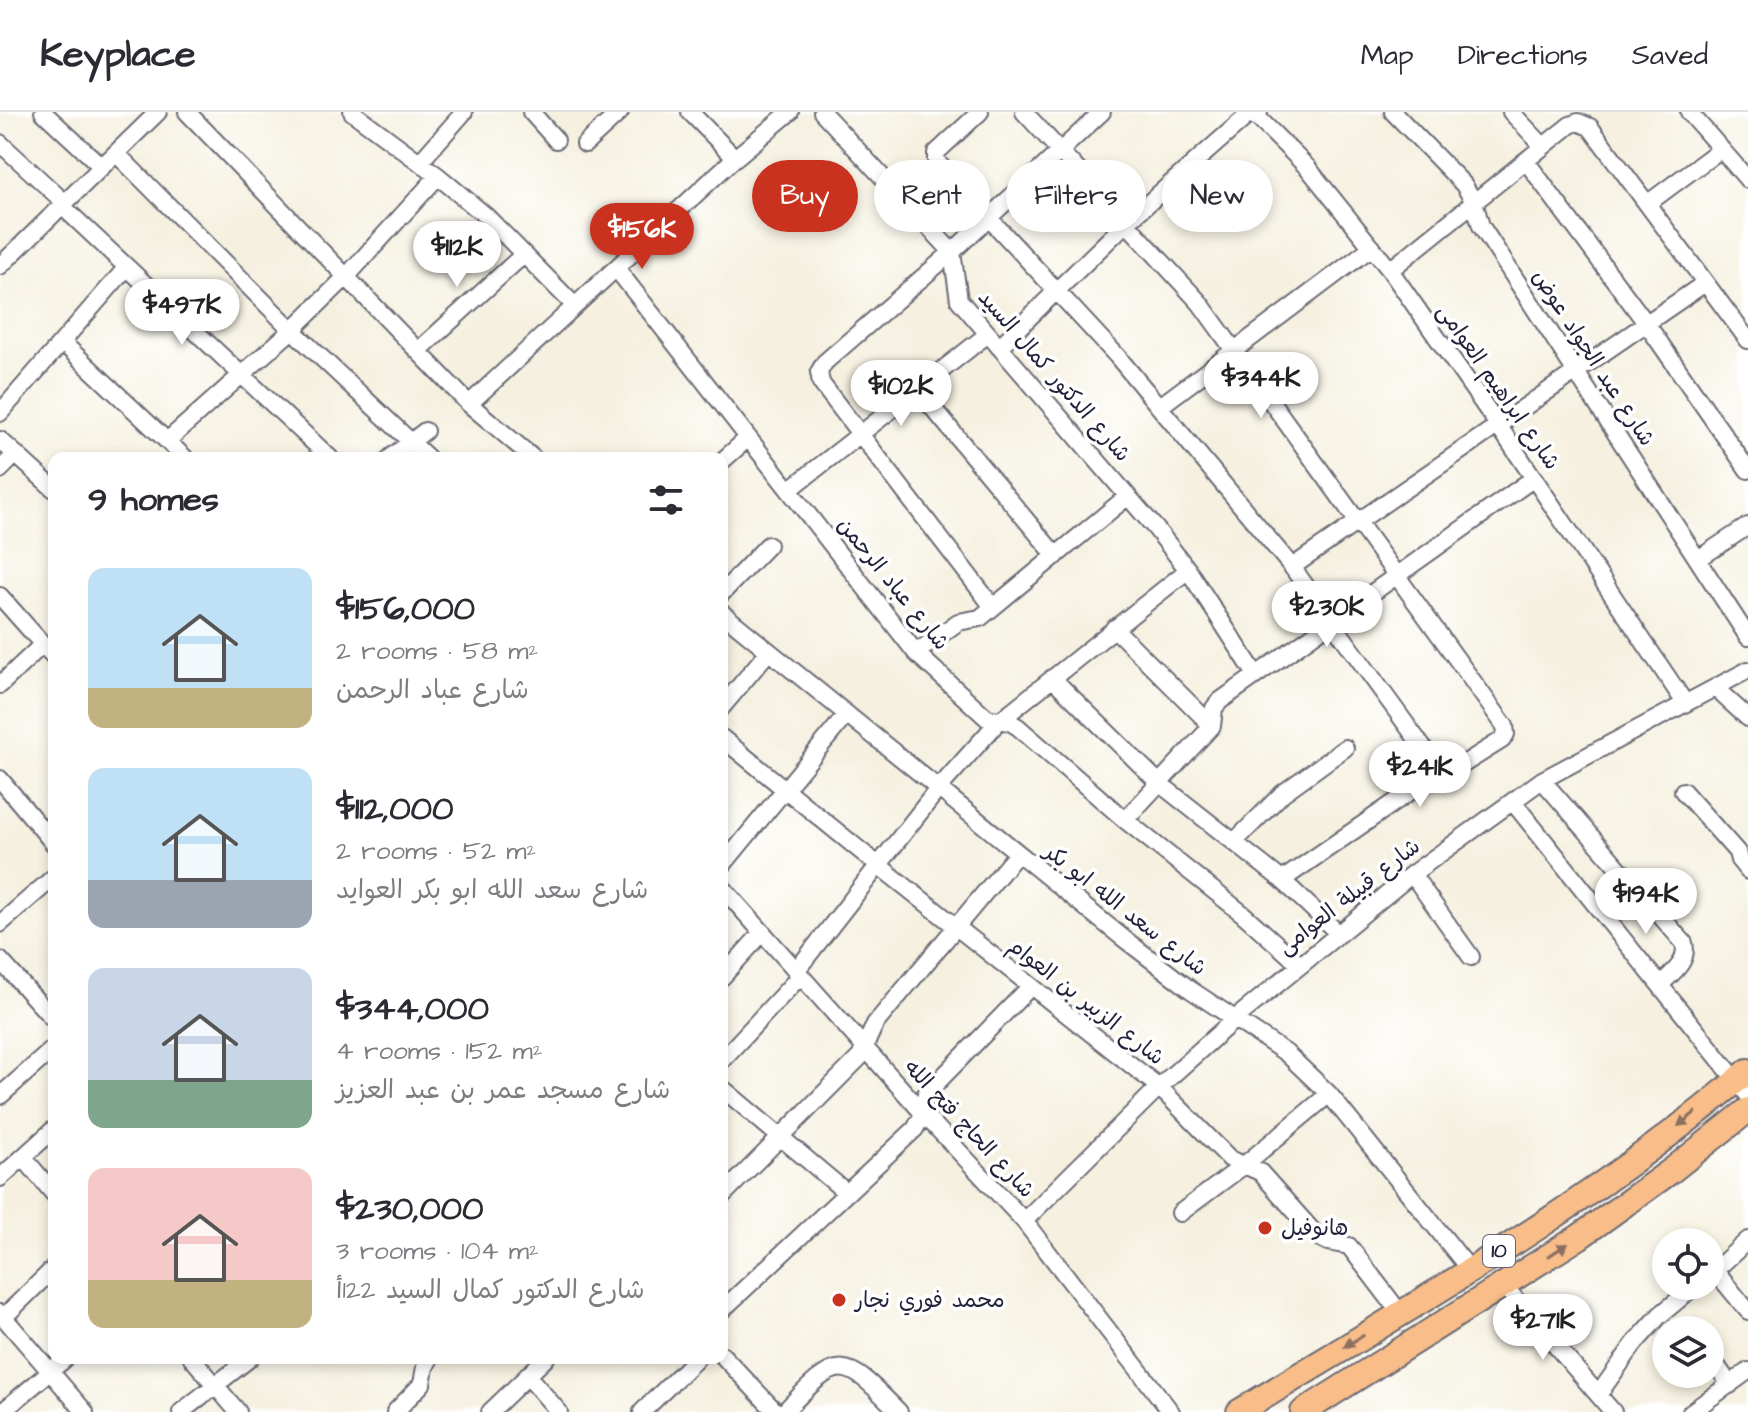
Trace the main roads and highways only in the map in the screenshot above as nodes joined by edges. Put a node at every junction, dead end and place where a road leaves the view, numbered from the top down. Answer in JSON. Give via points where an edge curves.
{"nodes":[{"id":1,"x":1744,"y":1082,"type":"edge"},
{"id":2,"x":1748,"y":1110,"type":"edge"},
{"id":3,"x":1239,"y":1412,"type":"edge"},
{"id":4,"x":1303,"y":1412,"type":"edge"}],
"edges":[{"from":1,"to":3,"type":"main road","number":"10","one_way":true,"via":[[1470,1270]]},
{"from":4,"to":2,"type":"main road","number":"10","one_way":true,"via":[[1504,1286],[1636,1196]]}]}
